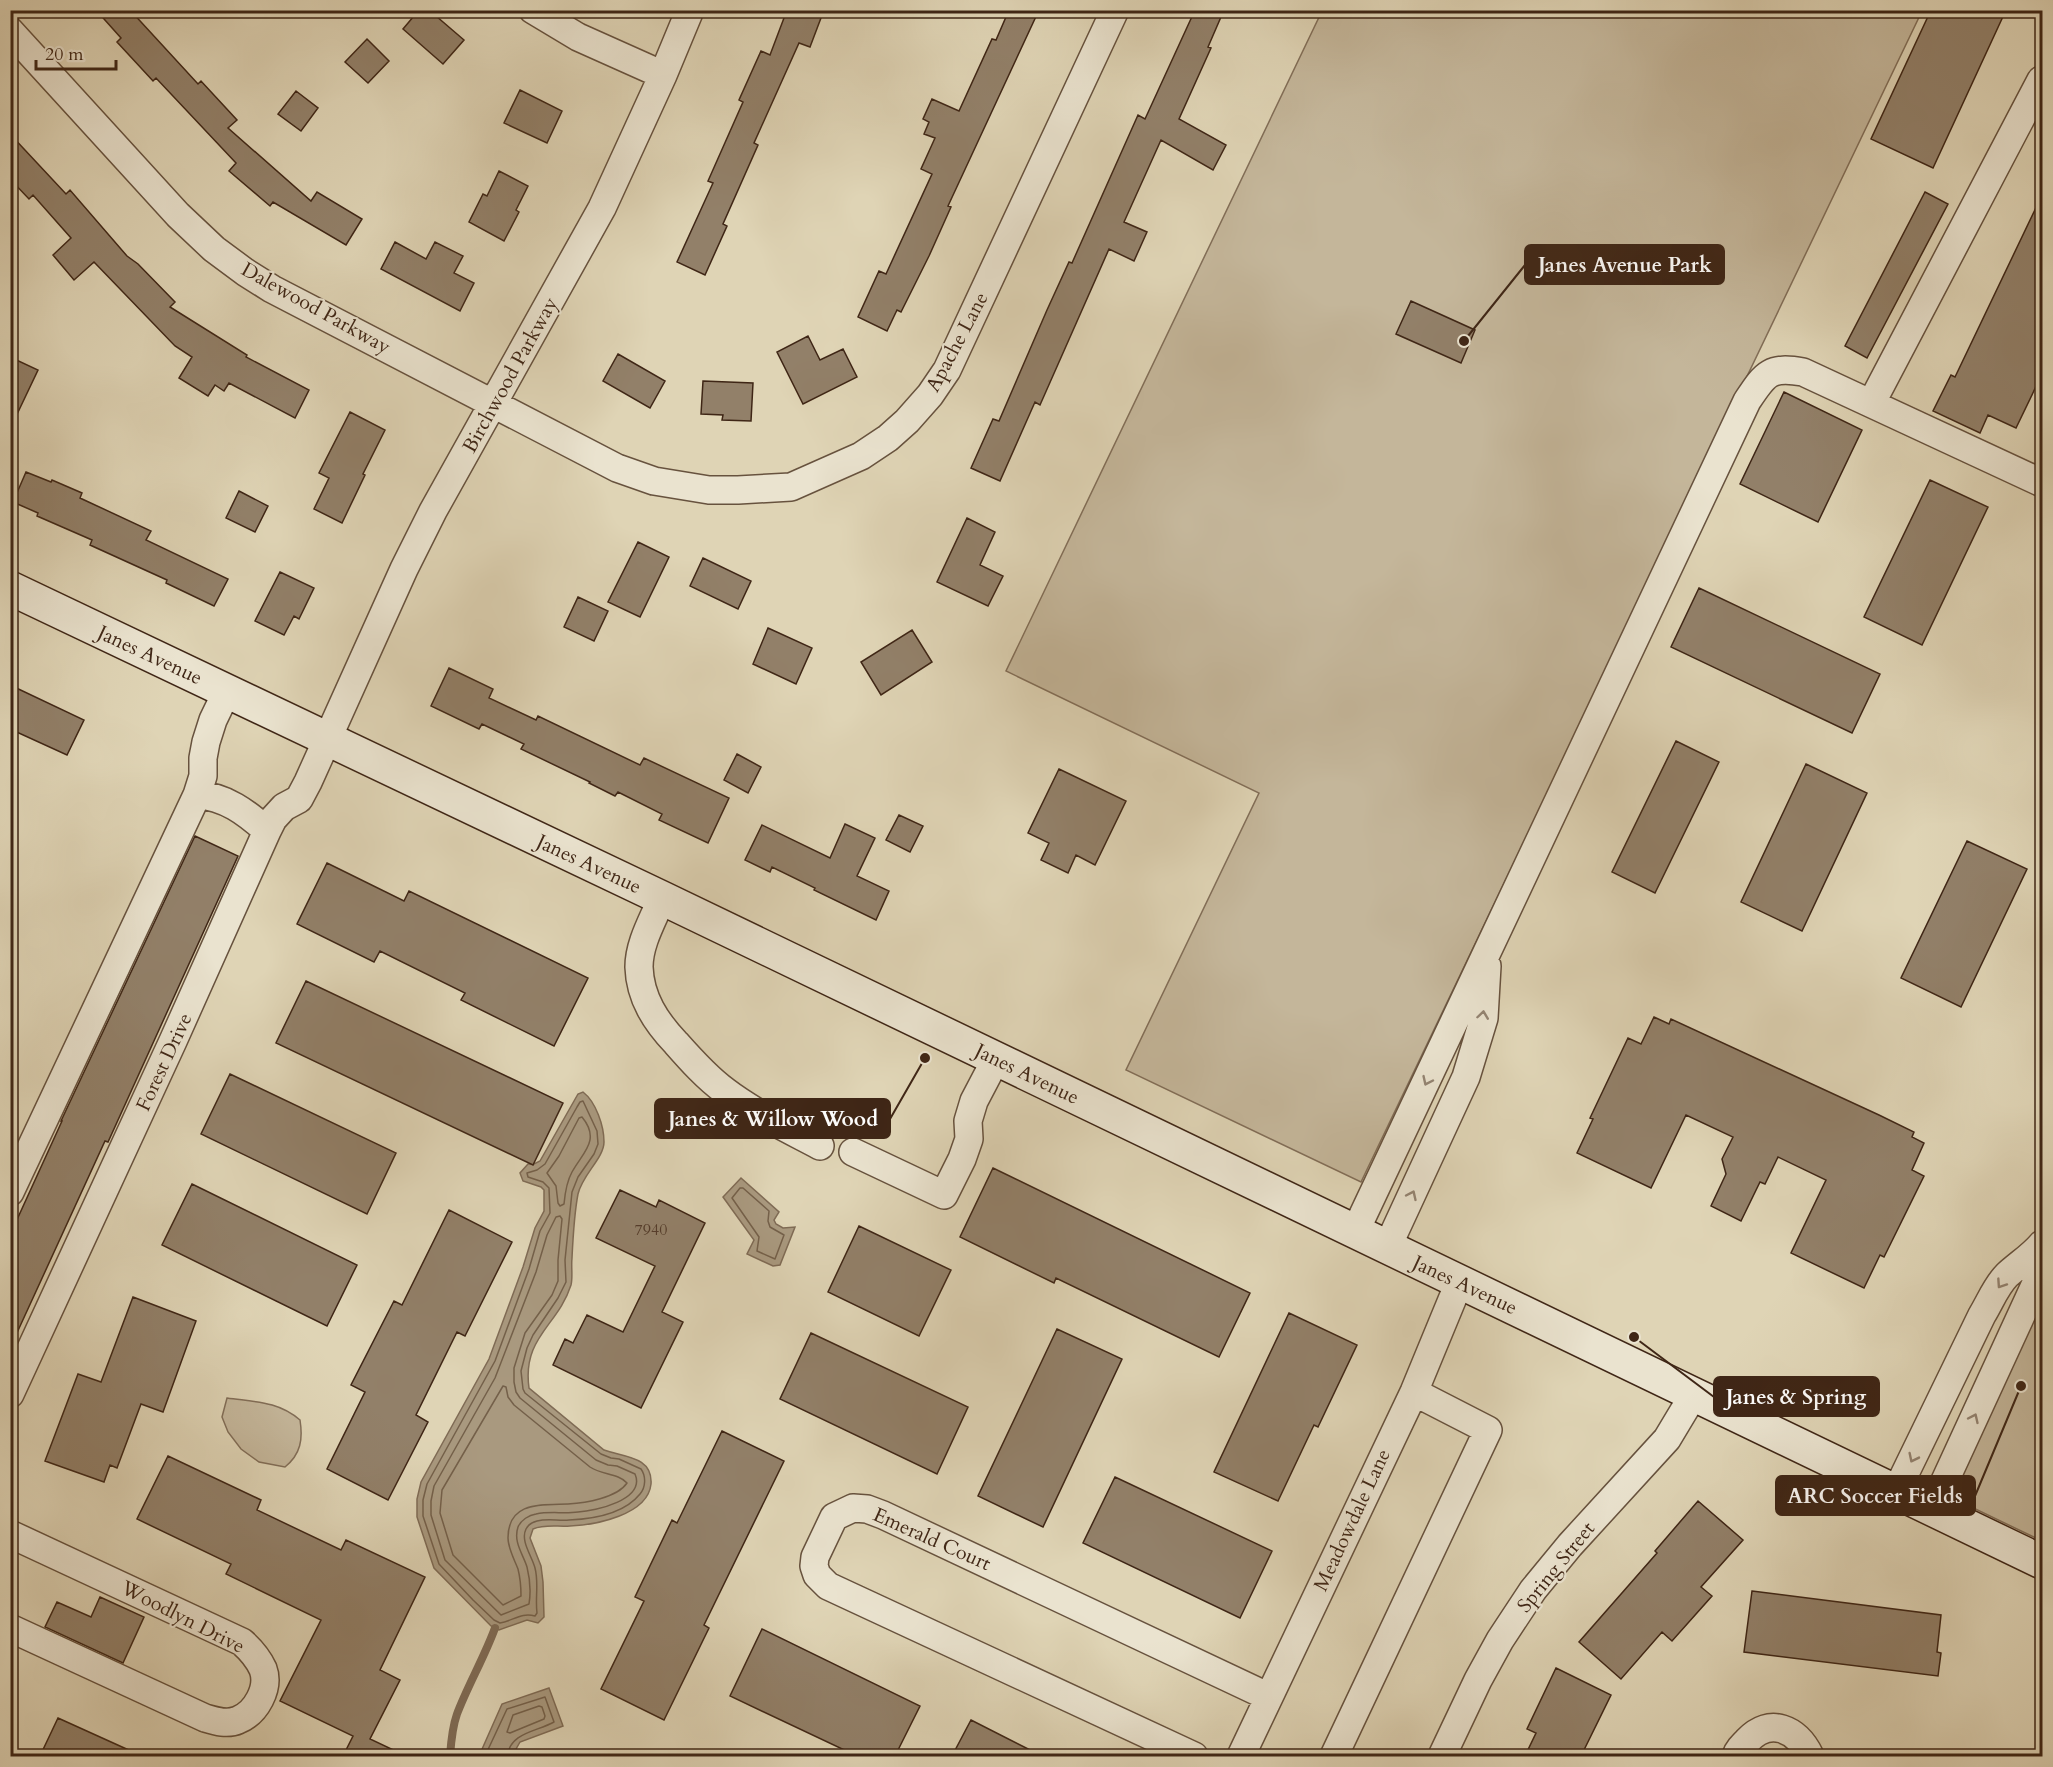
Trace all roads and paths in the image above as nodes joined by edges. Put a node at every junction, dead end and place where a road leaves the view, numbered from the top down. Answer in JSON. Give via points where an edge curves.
{"nodes":[{"id":1,"x":533,"y":10,"type":"edge"},
{"id":2,"x":690,"y":10,"type":"edge"},
{"id":3,"x":1115,"y":10,"type":"edge"},
{"id":4,"x":10,"y":31,"type":"edge"},
{"id":5,"x":663,"y":75,"type":"junction"},
{"id":6,"x":2042,"y":80,"type":"edge"},
{"id":7,"x":492,"y":402,"type":"junction"},
{"id":8,"x":1872,"y":402,"type":"junction"},
{"id":9,"x":2043,"y":483,"type":"edge"},
{"id":10,"x":10,"y":588,"type":"edge"},
{"id":11,"x":227,"y":691,"type":"junction"},
{"id":12,"x":327,"y":739,"type":"junction"},
{"id":13,"x":197,"y":795,"type":"junction"},
{"id":14,"x":267,"y":831,"type":"junction"},
{"id":15,"x":662,"y":898,"type":"junction"},
{"id":16,"x":1488,"y":953,"type":"junction"},
{"id":17,"x":996,"y":1059,"type":"junction"},
{"id":18,"x":820,"y":1146,"type":"dead end"},
{"id":19,"x":853,"y":1152,"type":"dead end"},
{"id":20,"x":10,"y":1192,"type":"edge"},
{"id":21,"x":1355,"y":1232,"type":"junction"},
{"id":22,"x":2043,"y":1244,"type":"edge"},
{"id":23,"x":1387,"y":1248,"type":"junction"},
{"id":24,"x":2043,"y":1270,"type":"edge"},
{"id":25,"x":1460,"y":1282,"type":"junction"},
{"id":26,"x":1414,"y":1392,"type":"junction"},
{"id":27,"x":10,"y":1394,"type":"edge"},
{"id":28,"x":1694,"y":1394,"type":"junction"},
{"id":29,"x":1896,"y":1492,"type":"junction"},
{"id":30,"x":1932,"y":1509,"type":"junction"},
{"id":31,"x":10,"y":1534,"type":"edge"},
{"id":32,"x":2043,"y":1562,"type":"edge"},
{"id":33,"x":10,"y":1628,"type":"edge"},
{"id":34,"x":1269,"y":1696,"type":"junction"},
{"id":35,"x":1194,"y":1756,"type":"edge"},
{"id":36,"x":1241,"y":1756,"type":"edge"},
{"id":37,"x":1334,"y":1756,"type":"edge"},
{"id":38,"x":1442,"y":1756,"type":"edge"},
{"id":39,"x":1736,"y":1756,"type":"edge"},
{"id":40,"x":1810,"y":1756,"type":"edge"}],
"edges":[{"from":1,"to":5,"type":"street","via":[[578,37]]},
{"from":2,"to":5,"type":"street","name":"Birchwood Parkway"},
{"from":3,"to":7,"type":"street","name":"Apache Lane","via":[[947,370],[907,421],[861,456],[791,487],[683,487],[617,468]]},
{"from":4,"to":7,"type":"street","name":"Dalewood Parkway","via":[[178,215],[214,249],[272,289]]},
{"from":5,"to":7,"type":"street","name":"Birchwood Parkway","via":[[603,208]]},
{"from":6,"to":8,"type":"street"},
{"from":7,"to":12,"type":"street","name":"Birchwood Parkway","via":[[404,569]]},
{"from":8,"to":9,"type":"street"},
{"from":8,"to":16,"type":"street","via":[[1787,369],[1771,371],[1758,384]]},
{"from":10,"to":11,"type":"street","name":"Janes Avenue"},
{"from":11,"to":12,"type":"street","name":"Janes Avenue"},
{"from":11,"to":13,"type":"street","via":[[206,742]]},
{"from":12,"to":14,"type":"street","name":"Forest Drive","via":[[299,799],[284,807]]},
{"from":12,"to":15,"type":"street","name":"Janes Avenue"},
{"from":13,"to":14,"type":"street","via":[[225,801],[249,814]]},
{"from":13,"to":20,"type":"street"},
{"from":14,"to":27,"type":"street","name":"Forest Drive"},
{"from":15,"to":17,"type":"street","name":"Janes Avenue"},
{"from":15,"to":18,"type":"street","via":[[642,945],[639,967],[643,993],[652,1013],[696,1066],[724,1090]]},
{"from":16,"to":21,"type":"street","one_way":true},
{"from":23,"to":16,"type":"street","one_way":true,"via":[[1466,1077],[1484,1018]]},
{"from":17,"to":19,"type":"street","via":[[974,1101],[968,1121],[969,1139],[944,1195]]},
{"from":17,"to":21,"type":"street","name":"Janes Avenue"},
{"from":21,"to":23,"type":"street","name":"Janes Avenue"},
{"from":22,"to":29,"type":"street","one_way":true,"via":[[2005,1277],[1994,1294]]},
{"from":23,"to":25,"type":"street","name":"Janes Avenue"},
{"from":30,"to":24,"type":"street","one_way":true},
{"from":25,"to":26,"type":"street","name":"Meadowdale Lane"},
{"from":25,"to":28,"type":"street","name":"Janes Avenue"},
{"from":26,"to":34,"type":"street","name":"Meadowdale Lane"},
{"from":26,"to":37,"type":"street","via":[[1488,1430]]},
{"from":28,"to":29,"type":"street","name":"Janes Avenue"},
{"from":28,"to":38,"type":"street","name":"Spring Street","via":[[1666,1438],[1533,1590],[1478,1680]]},
{"from":29,"to":30,"type":"street","name":"Janes Avenue"},
{"from":30,"to":32,"type":"street","name":"Janes Avenue"},
{"from":31,"to":33,"type":"street","name":"Woodlyn Drive","via":[[243,1642],[263,1671],[260,1701],[237,1721],[220,1723]]},
{"from":34,"to":35,"type":"street","name":"Emerald Court","via":[[884,1515],[853,1508],[834,1517],[814,1566],[828,1586]]},
{"from":34,"to":36,"type":"street","name":"Meadowdale Lane"},
{"from":39,"to":40,"type":"street","via":[[1755,1732],[1774,1726],[1803,1742]]}]}
